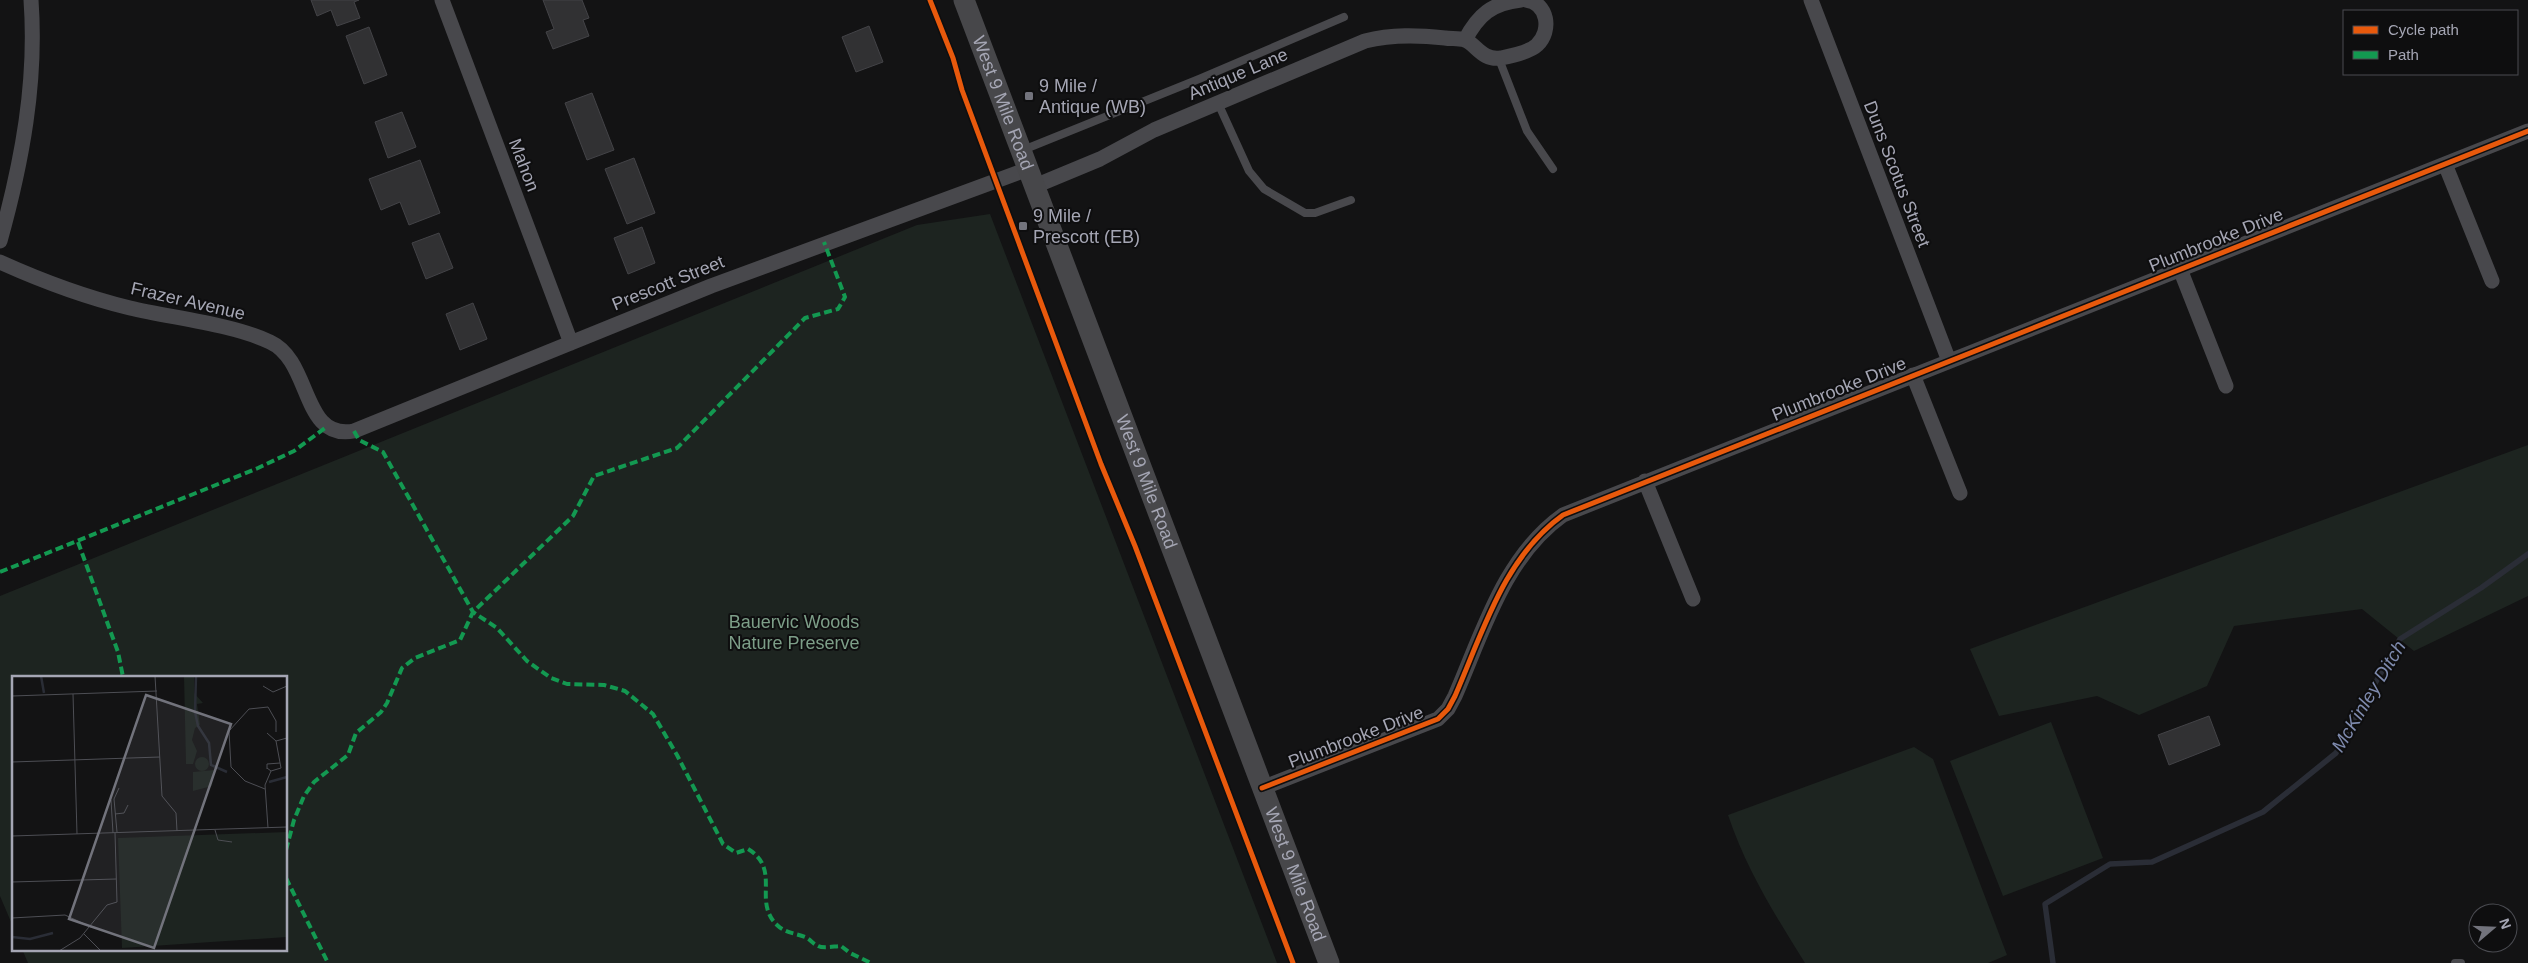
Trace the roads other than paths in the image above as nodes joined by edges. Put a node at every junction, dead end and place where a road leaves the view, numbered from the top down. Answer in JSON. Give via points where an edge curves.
{"nodes":[{"id":1,"x":31,"y":0,"type":"edge"},
{"id":2,"x":442,"y":0,"type":"edge"},
{"id":3,"x":964,"y":0,"type":"edge"},
{"id":4,"x":1516,"y":0,"type":"edge"},
{"id":5,"x":1521,"y":0,"type":"edge"},
{"id":6,"x":1526,"y":0,"type":"edge"},
{"id":7,"x":1810,"y":0,"type":"edge"},
{"id":8,"x":1344,"y":17,"type":"dead end"},
{"id":9,"x":1466,"y":40,"type":"junction"},
{"id":10,"x":1499,"y":58,"type":"junction"},
{"id":11,"x":1218,"y":103,"type":"junction"},
{"id":12,"x":2528,"y":131,"type":"edge"},
{"id":13,"x":2445,"y":164,"type":"junction"},
{"id":14,"x":1028,"y":168,"type":"junction"},
{"id":15,"x":1554,"y":169,"type":"dead end"},
{"id":16,"x":1351,"y":200,"type":"dead end"},
{"id":17,"x":0,"y":241,"type":"edge"},
{"id":18,"x":0,"y":262,"type":"edge"},
{"id":19,"x":2180,"y":269,"type":"junction"},
{"id":20,"x":2492,"y":281,"type":"dead end"},
{"id":21,"x":571,"y":343,"type":"junction"},
{"id":22,"x":1949,"y":361,"type":"junction"},
{"id":23,"x":1912,"y":375,"type":"junction"},
{"id":24,"x":2226,"y":386,"type":"dead end"},
{"id":25,"x":325,"y":428,"type":"joint"},
{"id":26,"x":1645,"y":481,"type":"junction"},
{"id":27,"x":1960,"y":492,"type":"dead end"},
{"id":28,"x":1693,"y":599,"type":"dead end"},
{"id":29,"x":1262,"y":788,"type":"junction"},
{"id":30,"x":1329,"y":963,"type":"edge"},
{"id":31,"x":2455,"y":963,"type":"edge"},
{"id":32,"x":2461,"y":963,"type":"edge"}],
"edges":[{"from":1,"to":17,"type":"street","via":[[32,52],[26,118],[14,188]]},
{"from":2,"to":21,"type":"street","name":"Mahon"},
{"from":3,"to":14,"type":"main road","name":"West 9 Mile Road"},
{"from":4,"to":5,"type":"street"},
{"from":4,"to":9,"type":"street","via":[[1482,14]]},
{"from":6,"to":10,"type":"street","via":[[1540,7],[1547,20],[1545,35],[1536,46]]},
{"from":7,"to":22,"type":"street","name":"Duns Scotus Street"},
{"from":8,"to":14,"type":"lane","via":[[1172,91]]},
{"from":9,"to":10,"type":"street","name":"Antique Lane","via":[[1476,51]]},
{"from":9,"to":11,"type":"street","name":"Antique Lane","via":[[1384,36]]},
{"from":10,"to":15,"type":"lane","via":[[1527,131]]},
{"from":11,"to":14,"type":"street","name":"Antique Lane","via":[[1154,130],[1100,159]]},
{"from":11,"to":16,"type":"lane","via":[[1249,171],[1264,189],[1305,213],[1315,213]]},
{"from":12,"to":13,"type":"street","name":"Plumbrooke Drive"},
{"from":13,"to":19,"type":"street","name":"Plumbrooke Drive"},
{"from":13,"to":20,"type":"street"},
{"from":14,"to":21,"type":"street","name":"Prescott Street","via":[[824,242]]},
{"from":14,"to":29,"type":"main road","name":"West 9 Mile Road"},
{"from":18,"to":25,"type":"street","name":"Frazer Avenue","via":[[87,296],[274,343],[292,363]]},
{"from":19,"to":22,"type":"street","name":"Plumbrooke Drive"},
{"from":19,"to":24,"type":"street","name":"Plumbrooke Drive"},
{"from":21,"to":25,"type":"street","name":"Prescott Street","via":[[354,431],[342,434]]},
{"from":22,"to":23,"type":"street","name":"Plumbrooke Drive"},
{"from":23,"to":26,"type":"street","name":"Plumbrooke Drive"},
{"from":23,"to":27,"type":"street","name":"Plumbrooke Drive"},
{"from":26,"to":28,"type":"street"},
{"from":26,"to":29,"type":"street","name":"Plumbrooke Drive","via":[[1563,515],[1534,540],[1512,570],[1455,696],[1438,719]]},
{"from":29,"to":30,"type":"main road","name":"West 9 Mile Road"},
{"from":31,"to":32,"type":"lane"}]}
